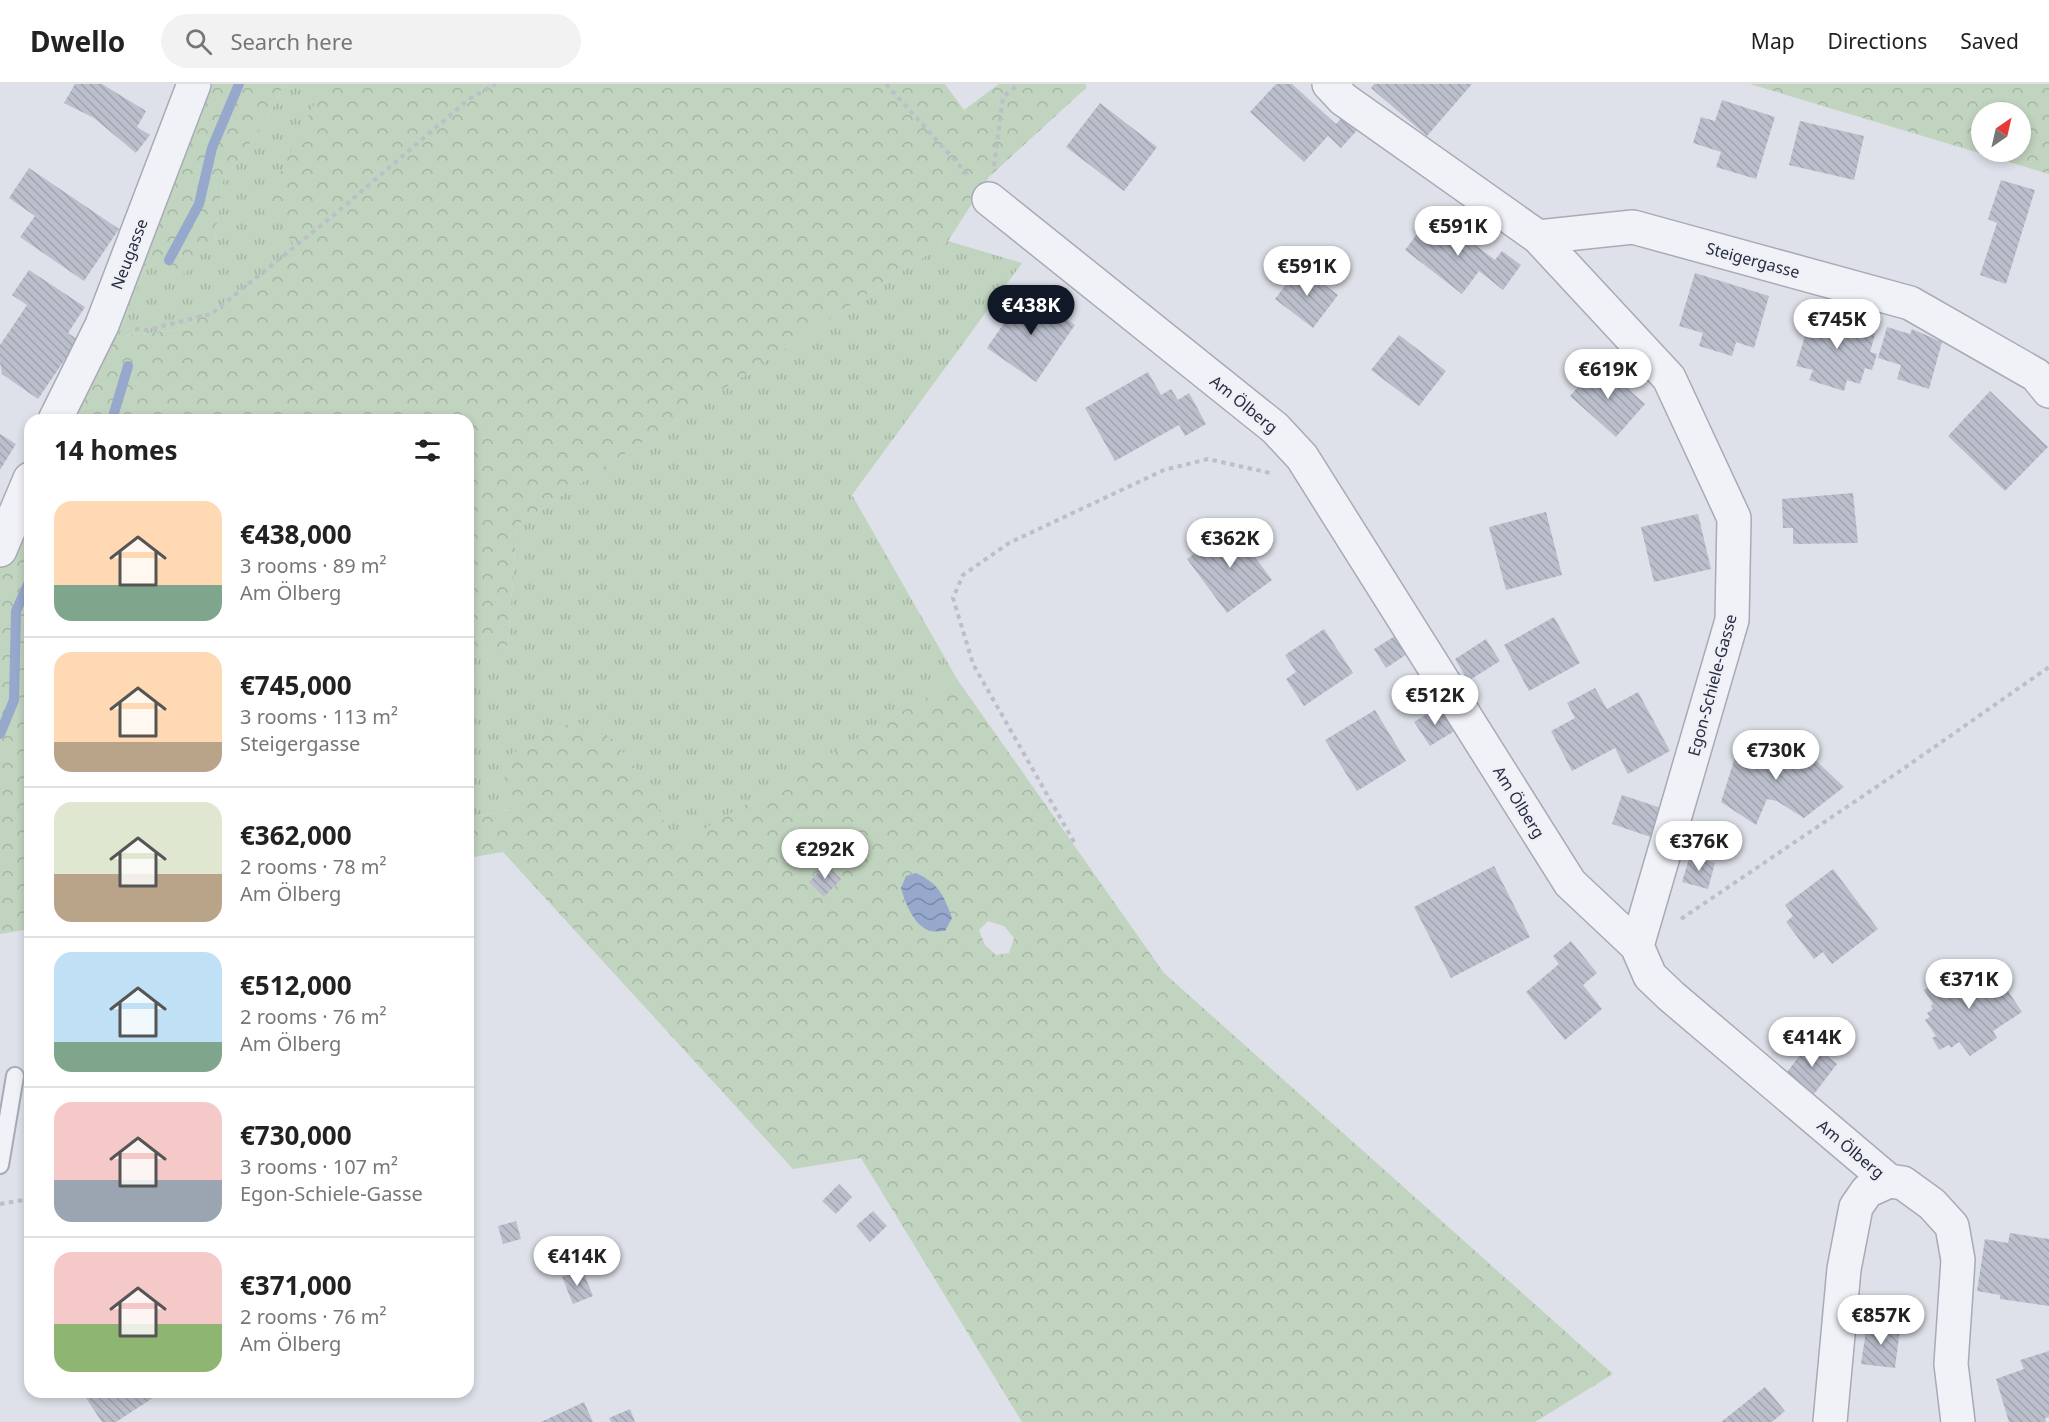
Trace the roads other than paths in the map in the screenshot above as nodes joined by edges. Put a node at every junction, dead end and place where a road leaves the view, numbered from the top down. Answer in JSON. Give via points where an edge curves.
{"nodes":[{"id":1,"x":195,"y":84,"type":"edge"},
{"id":2,"x":1329,"y":84,"type":"edge"},
{"id":3,"x":989,"y":199,"type":"road end"},
{"id":4,"x":1538,"y":237,"type":"junction"},
{"id":5,"x":2049,"y":391,"type":"edge"},
{"id":6,"x":58,"y":414,"type":"edge"},
{"id":7,"x":24,"y":493,"type":"edge"},
{"id":8,"x":0,"y":550,"type":"edge"},
{"id":9,"x":1637,"y":946,"type":"junction"},
{"id":10,"x":15,"y":1076,"type":"dead end"},
{"id":11,"x":0,"y":1165,"type":"edge"},
{"id":12,"x":1889,"y":1181,"type":"junction"},
{"id":13,"x":1830,"y":1422,"type":"edge"},
{"id":14,"x":1958,"y":1422,"type":"edge"}],
"edges":[{"from":1,"to":6,"type":"street","name":"Neugasse","via":[[102,325]]},
{"from":2,"to":4,"type":"street","name":"Egon-Schiele-Gasse","via":[[1342,99]]},
{"from":3,"to":9,"type":"street","name":"Am Ölberg","via":[[1275,428],[1302,457],[1570,883]]},
{"from":4,"to":5,"type":"street","name":"Steigergasse","via":[[1633,227],[1910,303],[2036,375]]},
{"from":4,"to":9,"type":"street","name":"Egon-Schiele-Gasse","via":[[1669,378],[1734,518],[1732,620]]},
{"from":7,"to":8,"type":"street"},
{"from":9,"to":12,"type":"street","name":"Am Ölberg","via":[[1650,976],[1671,996]]},
{"from":10,"to":11,"type":"lane"},
{"from":12,"to":13,"type":"street","via":[[1867,1191],[1856,1208],[1844,1269]]},
{"from":12,"to":14,"type":"street","name":"Am Ölberg","via":[[1903,1183],[1932,1204],[1952,1226],[1958,1260],[1951,1364]]}]}
